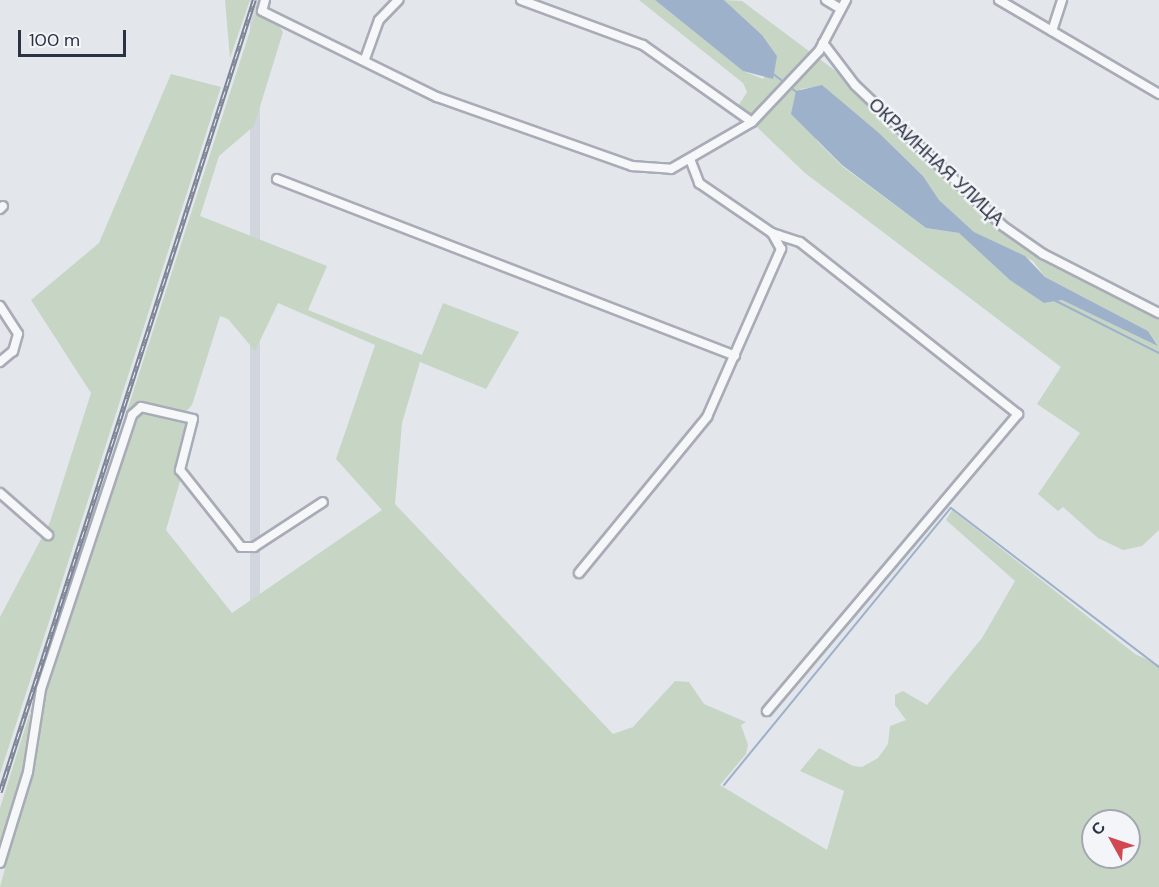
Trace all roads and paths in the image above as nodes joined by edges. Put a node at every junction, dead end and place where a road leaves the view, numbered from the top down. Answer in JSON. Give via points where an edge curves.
{"nodes":[{"id":1,"x":265,"y":0,"type":"edge"},
{"id":2,"x":398,"y":0,"type":"edge"},
{"id":3,"x":521,"y":0,"type":"edge"},
{"id":4,"x":826,"y":0,"type":"edge"},
{"id":5,"x":846,"y":0,"type":"edge"},
{"id":6,"x":999,"y":0,"type":"edge"},
{"id":7,"x":1062,"y":0,"type":"edge"},
{"id":8,"x":841,"y":9,"type":"junction"},
{"id":9,"x":1052,"y":31,"type":"junction"},
{"id":10,"x":823,"y":43,"type":"junction"},
{"id":11,"x":365,"y":59,"type":"junction"},
{"id":12,"x":1159,"y":94,"type":"edge"},
{"id":13,"x":752,"y":122,"type":"junction"},
{"id":14,"x":690,"y":159,"type":"junction"},
{"id":15,"x":277,"y":179,"type":"dead end"},
{"id":16,"x":772,"y":233,"type":"junction"},
{"id":17,"x":0,"y":306,"type":"edge"},
{"id":18,"x":1159,"y":313,"type":"edge"},
{"id":19,"x":735,"y":356,"type":"junction"},
{"id":20,"x":0,"y":362,"type":"edge"},
{"id":21,"x":0,"y":493,"type":"edge"},
{"id":22,"x":323,"y":502,"type":"dead end"},
{"id":23,"x":48,"y":535,"type":"dead end"},
{"id":24,"x":579,"y":573,"type":"dead end"},
{"id":25,"x":767,"y":711,"type":"dead end"},
{"id":26,"x":0,"y":862,"type":"edge"}],
"edges":[{"from":1,"to":11,"type":"street","via":[[262,12]]},
{"from":2,"to":11,"type":"street","via":[[379,20]]},
{"from":3,"to":13,"type":"street","via":[[643,45]]},
{"from":4,"to":8,"type":"street"},
{"from":5,"to":8,"type":"street"},
{"from":6,"to":9,"type":"street"},
{"from":7,"to":9,"type":"street"},
{"from":8,"to":10,"type":"street"},
{"from":9,"to":12,"type":"street"},
{"from":10,"to":13,"type":"street"},
{"from":10,"to":18,"type":"street","name":"ОКРАИННАЯ УЛИЦА","via":[[855,85],[1003,226],[1043,254]]},
{"from":11,"to":14,"type":"street","via":[[437,97],[632,166],[671,169]]},
{"from":13,"to":14,"type":"street"},
{"from":14,"to":16,"type":"street","via":[[699,183]]},
{"from":15,"to":19,"type":"street"},
{"from":16,"to":19,"type":"street","via":[[781,249]]},
{"from":16,"to":25,"type":"street","via":[[800,242],[1018,414]]},
{"from":17,"to":20,"type":"street","via":[[18,334],[13,351]]},
{"from":19,"to":24,"type":"street","via":[[707,417]]},
{"from":21,"to":23,"type":"street"},
{"from":22,"to":26,"type":"street","via":[[254,547],[241,547],[180,470],[193,419],[141,407],[132,415],[41,689],[28,772]]}]}
